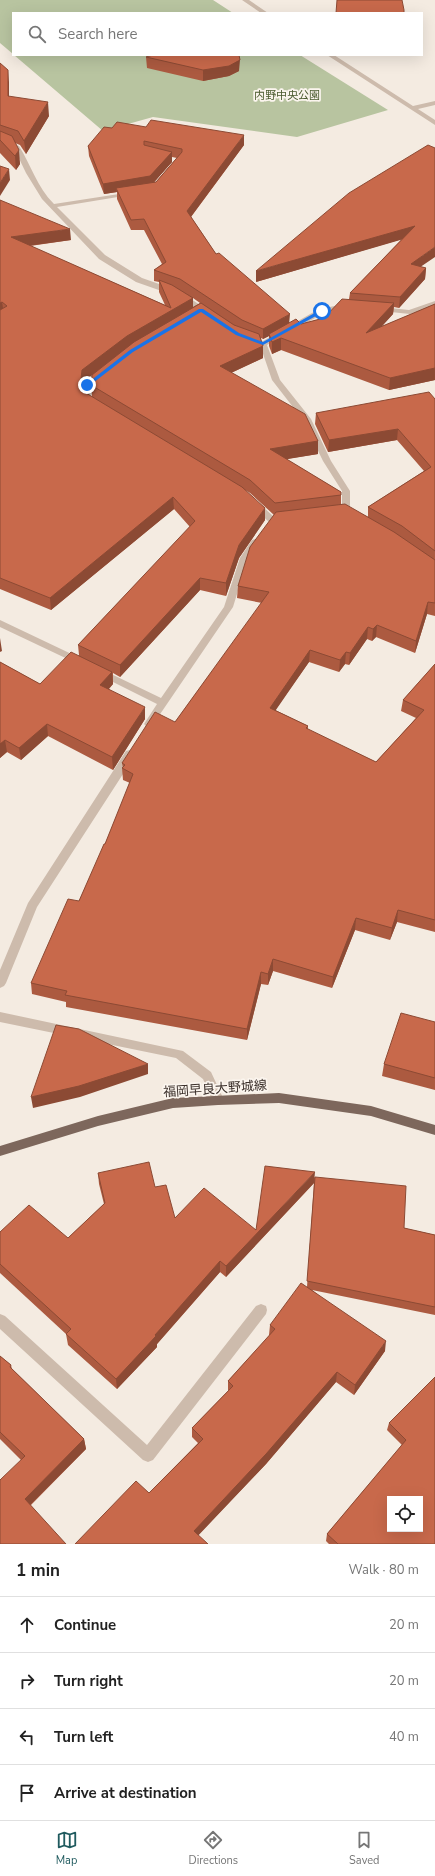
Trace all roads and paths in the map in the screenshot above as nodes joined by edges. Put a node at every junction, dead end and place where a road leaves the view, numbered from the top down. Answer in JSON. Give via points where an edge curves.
{"nodes":[{"id":1,"x":245,"y":0,"type":"edge"},
{"id":2,"x":263,"y":12,"type":"edge"},
{"id":3,"x":332,"y":56,"type":"edge"},
{"id":4,"x":435,"y":103,"type":"edge"},
{"id":5,"x":413,"y":108,"type":"junction"},
{"id":6,"x":435,"y":123,"type":"edge"},
{"id":7,"x":0,"y":141,"type":"edge"},
{"id":8,"x":138,"y":192,"type":"edge"},
{"id":9,"x":53,"y":206,"type":"junction"},
{"id":10,"x":435,"y":303,"type":"edge"},
{"id":11,"x":352,"y":307,"type":"edge"},
{"id":12,"x":374,"y":309,"type":"edge"},
{"id":13,"x":213,"y":318,"type":"edge"},
{"id":14,"x":244,"y":337,"type":"edge"},
{"id":15,"x":263,"y":344,"type":"junction"},
{"id":16,"x":106,"y":371,"type":"edge"},
{"id":17,"x":99,"y":407,"type":"edge"},
{"id":18,"x":251,"y":501,"type":"edge"},
{"id":19,"x":356,"y":517,"type":"edge"},
{"id":20,"x":0,"y":623,"type":"edge"},
{"id":21,"x":163,"y":703,"type":"junction"},
{"id":22,"x":0,"y":983,"type":"edge"},
{"id":23,"x":0,"y":1017,"type":"edge"},
{"id":24,"x":218,"y":1100,"type":"junction"},
{"id":25,"x":435,"y":1130,"type":"edge"},
{"id":26,"x":0,"y":1151,"type":"edge"},
{"id":27,"x":261,"y":1310,"type":"dead end"},
{"id":28,"x":0,"y":1320,"type":"edge"}],
"edges":[{"from":1,"to":2,"type":"street"},
{"from":3,"to":5,"type":"street"},
{"from":4,"to":5,"type":"street"},
{"from":5,"to":6,"type":"street"},
{"from":7,"to":9,"type":"street","via":[[18,147],[29,173],[44,198]]},
{"from":8,"to":9,"type":"street"},
{"from":9,"to":13,"type":"street","via":[[102,257],[139,280],[176,293],[198,312]]},
{"from":10,"to":12,"type":"street","via":[[410,312]]},
{"from":11,"to":15,"type":"street","via":[[322,311]]},
{"from":14,"to":15,"type":"street"},
{"from":15,"to":19,"type":"street","via":[[276,380],[307,419],[327,461],[346,491],[342,512]]},
{"from":16,"to":17,"type":"street","via":[[87,385],[86,399]]},
{"from":18,"to":21,"type":"street","via":[[270,525],[244,558],[228,607]]},
{"from":20,"to":21,"type":"street"},
{"from":21,"to":22,"type":"street","via":[[32,906]]},
{"from":23,"to":24,"type":"street","via":[[179,1054],[207,1076]]},
{"from":24,"to":25,"type":"main road","name":"福岡早良大野城線","via":[[279,1098],[371,1111]]},
{"from":24,"to":26,"type":"main road","name":"福岡早良大野城線","via":[[173,1104],[98,1121]]},
{"from":27,"to":28,"type":"street","via":[[148,1455]]}]}
